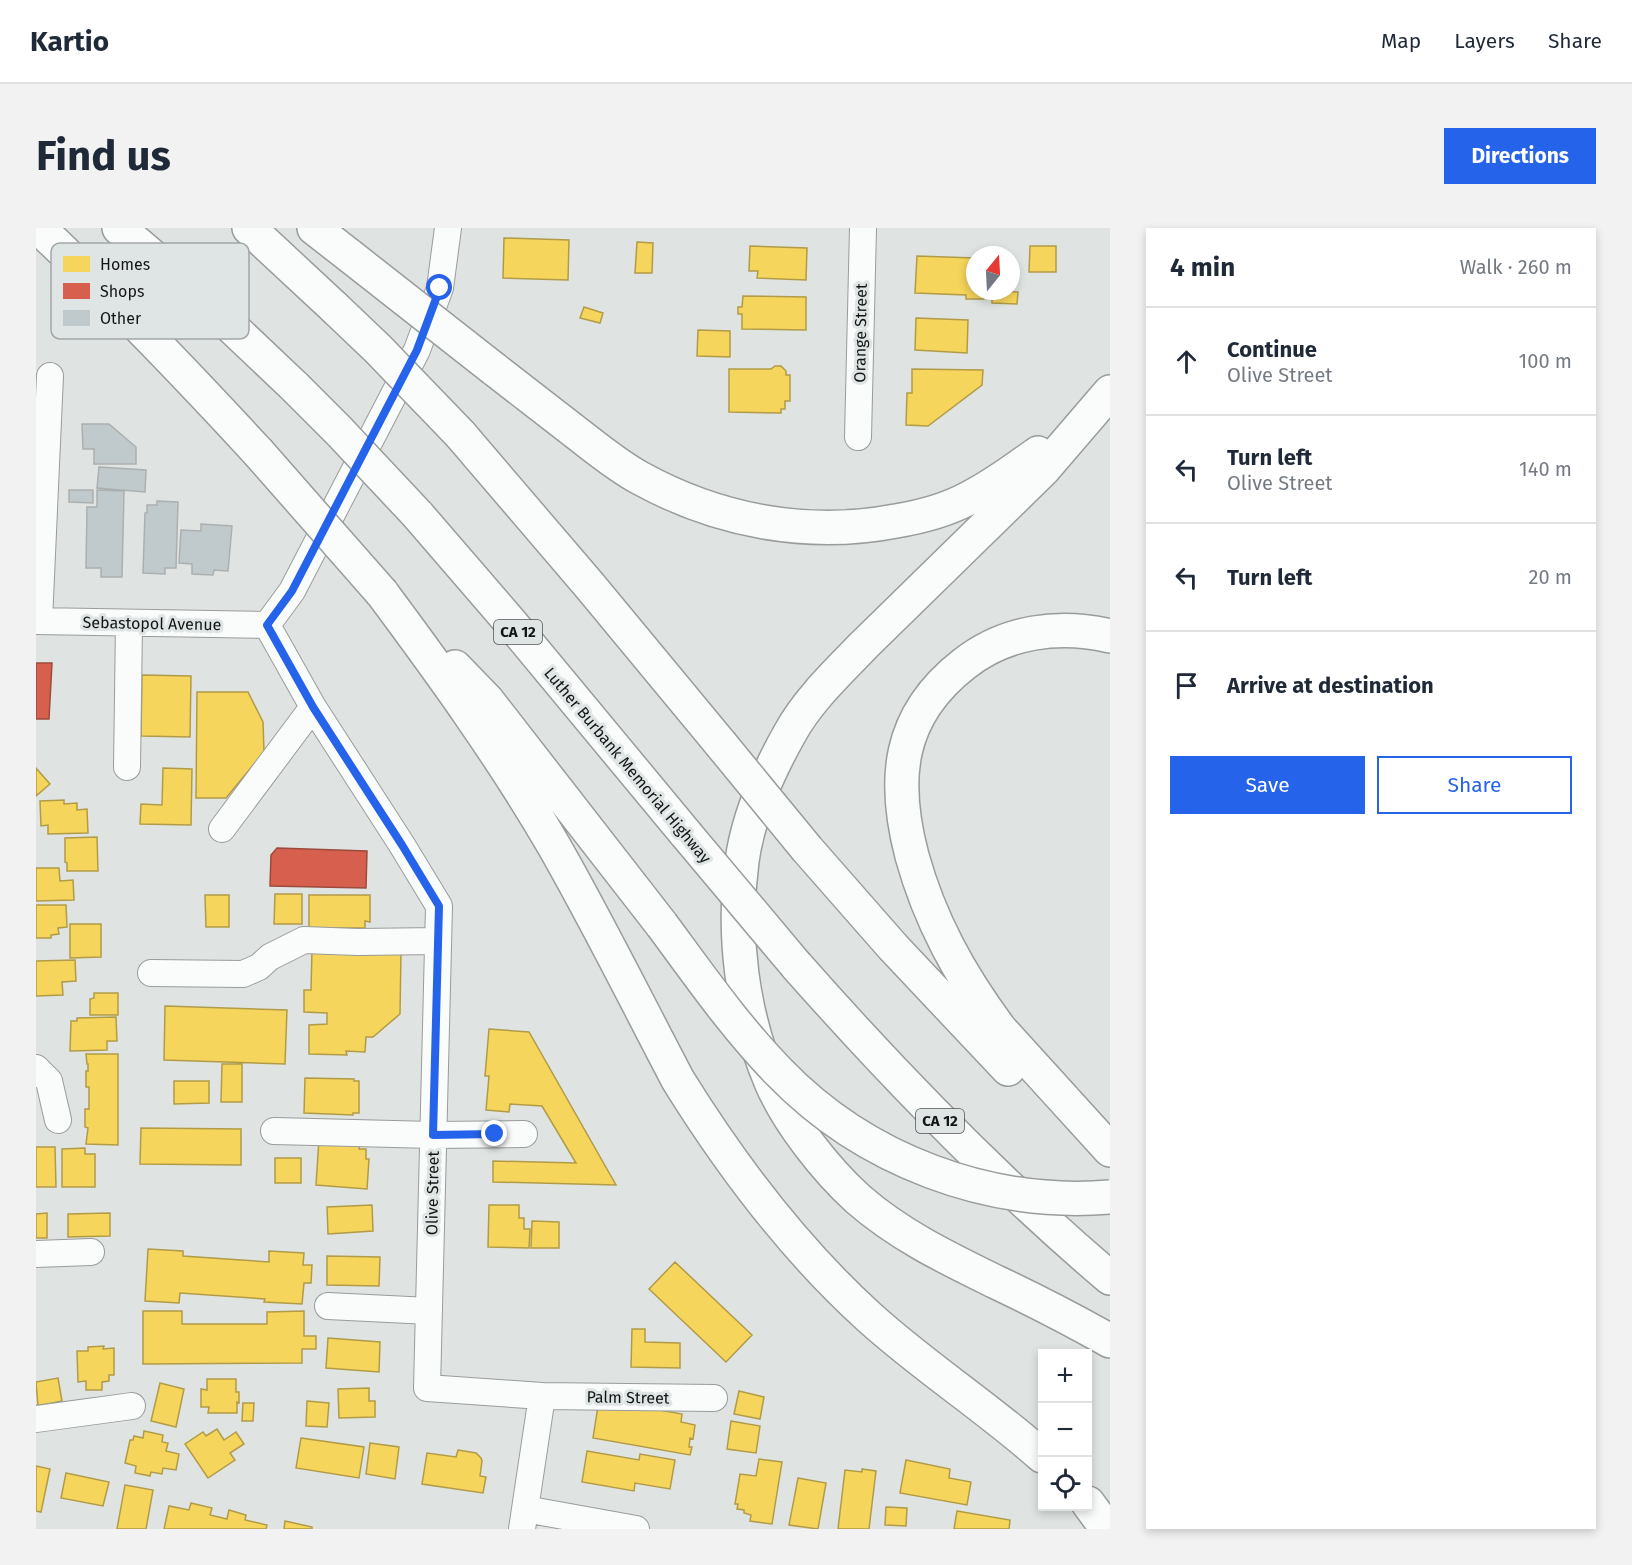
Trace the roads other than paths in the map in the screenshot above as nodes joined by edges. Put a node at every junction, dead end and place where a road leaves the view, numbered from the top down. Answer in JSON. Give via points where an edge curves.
{"nodes":[{"id":1,"x":39,"y":228,"type":"edge"},
{"id":2,"x":119,"y":228,"type":"edge"},
{"id":3,"x":249,"y":228,"type":"edge"},
{"id":4,"x":314,"y":228,"type":"edge"},
{"id":5,"x":448,"y":228,"type":"edge"},
{"id":6,"x":863,"y":228,"type":"edge"},
{"id":7,"x":55,"y":243,"type":"edge"},
{"id":8,"x":137,"y":243,"type":"edge"},
{"id":9,"x":152,"y":339,"type":"edge"},
{"id":10,"x":244,"y":339,"type":"edge"},
{"id":11,"x":50,"y":376,"type":"dead end"},
{"id":12,"x":1100,"y":403,"type":"edge"},
{"id":13,"x":858,"y":437,"type":"dead end"},
{"id":14,"x":382,"y":593,"type":"junction"},
{"id":15,"x":38,"y":621,"type":"edge"},
{"id":16,"x":129,"y":624,"type":"junction"},
{"id":17,"x":267,"y":625,"type":"junction"},
{"id":18,"x":1110,"y":636,"type":"edge"},
{"id":19,"x":313,"y":707,"type":"junction"},
{"id":20,"x":128,"y":767,"type":"dead end"},
{"id":21,"x":222,"y":829,"type":"dead end"},
{"id":22,"x":438,"y":941,"type":"junction"},
{"id":23,"x":151,"y":973,"type":"dead end"},
{"id":24,"x":36,"y":1068,"type":"edge"},
{"id":25,"x":58,"y":1120,"type":"dead end"},
{"id":26,"x":274,"y":1131,"type":"dead end"},
{"id":27,"x":524,"y":1134,"type":"dead end"},
{"id":28,"x":433,"y":1135,"type":"junction"},
{"id":29,"x":1110,"y":1150,"type":"edge"},
{"id":30,"x":1110,"y":1165,"type":"edge"},
{"id":31,"x":1110,"y":1197,"type":"edge"},
{"id":32,"x":91,"y":1252,"type":"dead end"},
{"id":33,"x":36,"y":1254,"type":"edge"},
{"id":34,"x":1110,"y":1278,"type":"edge"},
{"id":35,"x":328,"y":1306,"type":"dead end"},
{"id":36,"x":429,"y":1311,"type":"junction"},
{"id":37,"x":1110,"y":1341,"type":"edge"},
{"id":38,"x":542,"y":1396,"type":"junction"},
{"id":39,"x":714,"y":1398,"type":"dead end"},
{"id":40,"x":132,"y":1406,"type":"dead end"},
{"id":41,"x":36,"y":1419,"type":"edge"},
{"id":42,"x":1038,"y":1453,"type":"edge"},
{"id":43,"x":1092,"y":1508,"type":"edge"},
{"id":44,"x":524,"y":1519,"type":"edge"},
{"id":45,"x":636,"y":1529,"type":"edge"},
{"id":46,"x":1107,"y":1529,"type":"edge"}],
"edges":[{"from":1,"to":7,"type":"highway","bridge":true},
{"from":2,"to":8,"type":"highway","name":"Luther Burbank Memorial Highway","number":"CA 12","bridge":true},
{"from":3,"to":30,"type":"highway","bridge":true,"via":[[378,349],[460,434],[893,947],[970,1030]]},
{"from":4,"to":12,"type":"highway","bridge":true,"via":[[639,478],[685,500],[745,519],[791,527],[849,528],[880,525],[942,509],[1012,472]]},
{"from":5,"to":17,"type":"street","via":[[440,288],[417,350],[292,591]]},
{"from":6,"to":13,"type":"street","name":"Orange Street"},
{"from":9,"to":14,"type":"highway","bridge":true},
{"from":10,"to":34,"type":"highway","name":"Luther Burbank Memorial Highway","number":"CA 12","bridge":true,"via":[[417,514],[859,1036],[1023,1201]]},
{"from":11,"to":15,"type":"street"},
{"from":12,"to":37,"type":"highway","via":[[1043,470],[843,666],[791,731],[755,810],[742,861],[738,915],[744,991],[772,1084],[818,1156],[858,1199],[929,1249]]},
{"from":14,"to":31,"type":"highway","bridge":true,"via":[[487,700],[718,1001],[780,1073],[819,1109],[881,1148],[923,1168],[987,1189],[1054,1198]]},
{"from":14,"to":42,"type":"highway","via":[[520,791],[678,1080],[752,1190],[811,1259],[870,1318]]},
{"from":15,"to":16,"type":"street","name":"Sebastopol Avenue"},
{"from":16,"to":17,"type":"street","name":"Sebastopol Avenue"},
{"from":16,"to":20,"type":"street"},
{"from":17,"to":19,"type":"street","name":"Olive Street"},
{"from":18,"to":29,"type":"highway","via":[[1072,629],[1030,633],[971,658],[940,686],[917,719],[905,751],[901,787],[905,829],[918,876],[953,957],[1000,1029]]},
{"from":19,"to":21,"type":"street"},
{"from":19,"to":22,"type":"street","name":"Olive Street","via":[[439,906]]},
{"from":22,"to":23,"type":"street","via":[[304,940],[243,974]]},
{"from":22,"to":28,"type":"street","name":"Olive Street"},
{"from":24,"to":25,"type":"street","via":[[49,1081]]},
{"from":26,"to":28,"type":"street"},
{"from":27,"to":28,"type":"street"},
{"from":28,"to":36,"type":"street","name":"Olive Street"},
{"from":32,"to":33,"type":"street"},
{"from":35,"to":36,"type":"street"},
{"from":36,"to":38,"type":"street","name":"Olive Street","via":[[427,1388]]},
{"from":38,"to":39,"type":"street","name":"Palm Street"},
{"from":38,"to":44,"type":"street"},
{"from":40,"to":41,"type":"street"},
{"from":43,"to":46,"type":"highway"},
{"from":44,"to":45,"type":"street"}]}
